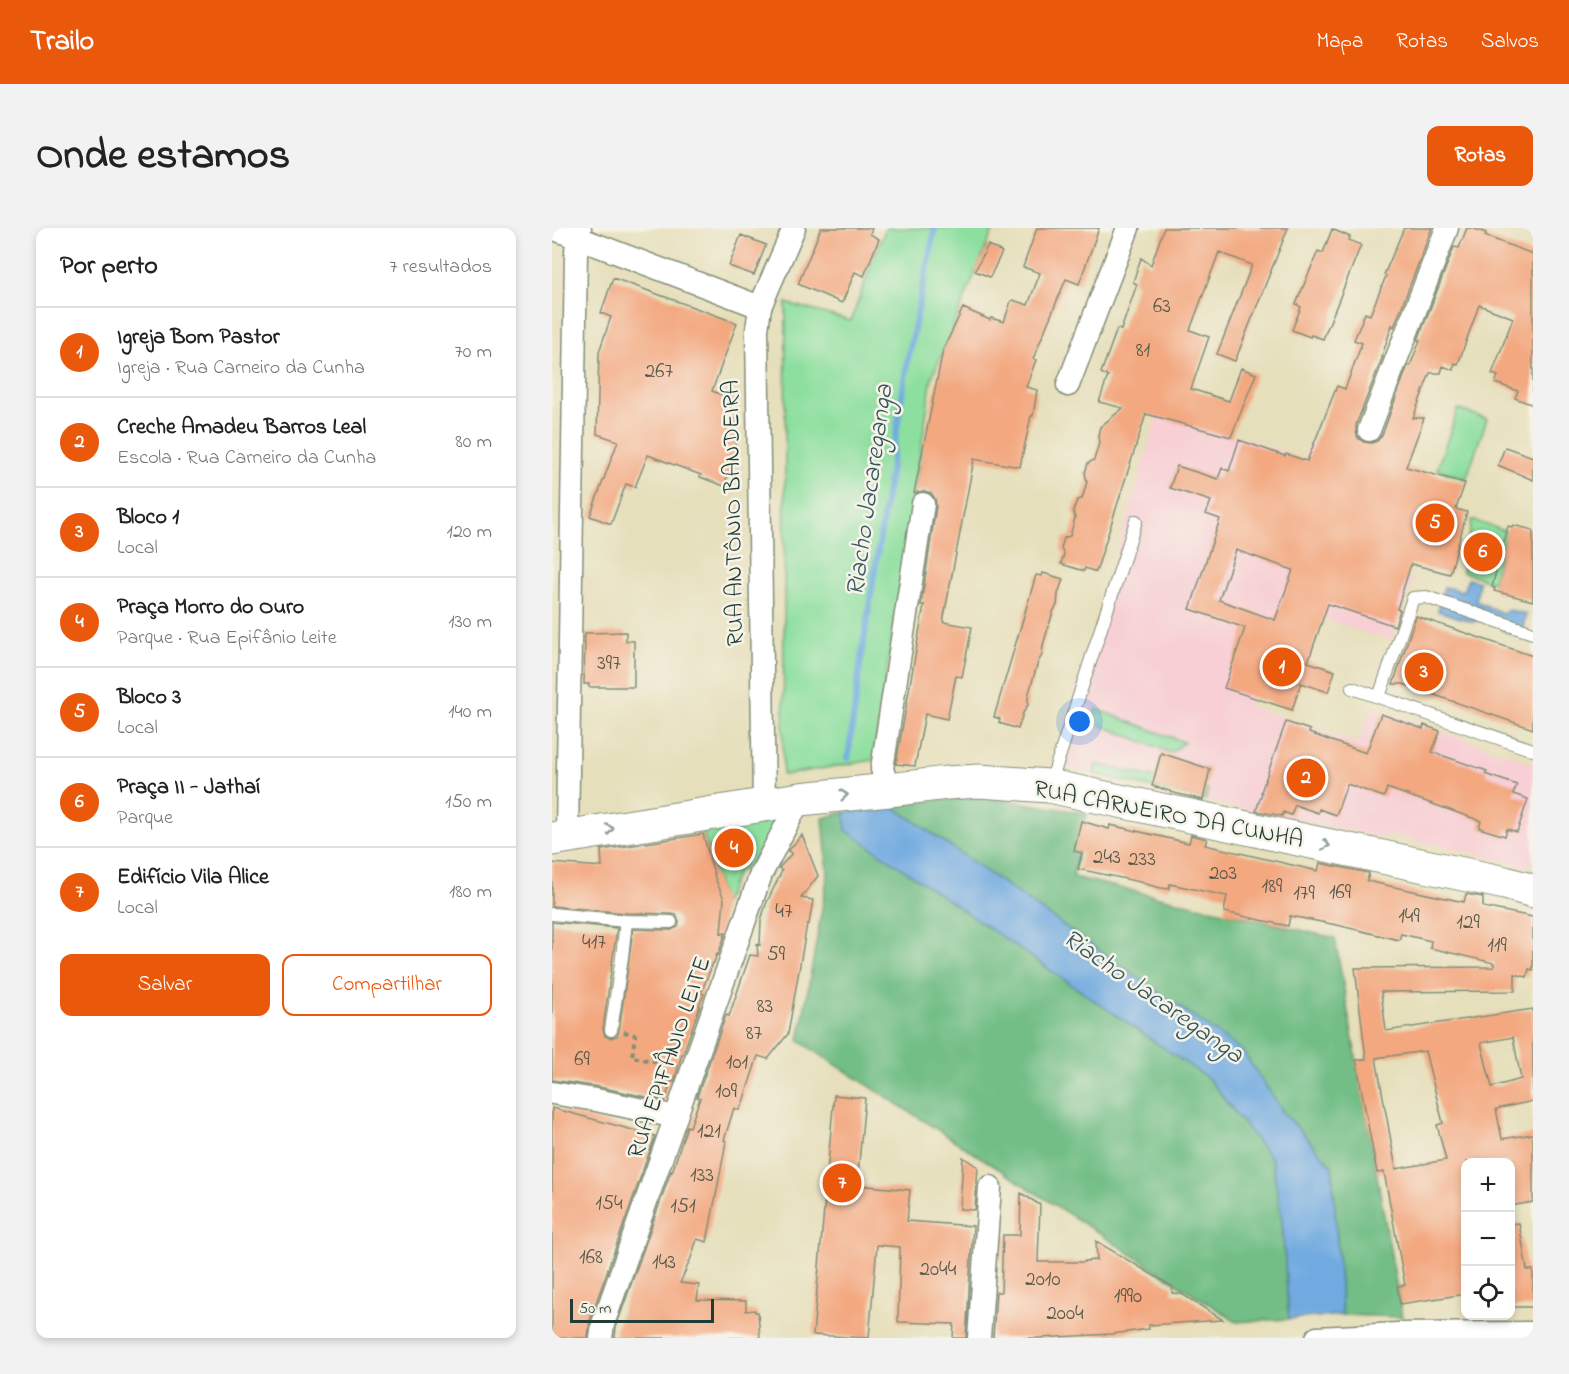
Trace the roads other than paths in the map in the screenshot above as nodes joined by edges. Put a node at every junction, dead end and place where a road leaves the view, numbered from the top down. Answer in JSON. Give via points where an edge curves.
{"nodes":[{"id":1,"x":552,"y":228,"type":"edge"},
{"id":2,"x":794,"y":228,"type":"edge"},
{"id":3,"x":1128,"y":228,"type":"edge"},
{"id":4,"x":1447,"y":228,"type":"edge"},
{"id":5,"x":578,"y":233,"type":"edge"},
{"id":6,"x":760,"y":308,"type":"junction"},
{"id":7,"x":1068,"y":385,"type":"dead end"},
{"id":8,"x":1370,"y":430,"type":"dead end"},
{"id":9,"x":923,"y":504,"type":"dead end"},
{"id":10,"x":1136,"y":521,"type":"dead end"},
{"id":11,"x":1533,"y":633,"type":"edge"},
{"id":12,"x":1352,"y":688,"type":"dead end"},
{"id":13,"x":1379,"y":697,"type":"junction"},
{"id":14,"x":1533,"y":750,"type":"edge"},
{"id":15,"x":1049,"y":786,"type":"junction"},
{"id":16,"x":889,"y":790,"type":"junction"},
{"id":17,"x":800,"y":799,"type":"junction"},
{"id":18,"x":764,"y":805,"type":"junction"},
{"id":19,"x":560,"y":837,"type":"edge"},
{"id":20,"x":1533,"y":891,"type":"edge"},
{"id":21,"x":552,"y":914,"type":"edge"},
{"id":22,"x":626,"y":921,"type":"junction"},
{"id":23,"x":671,"y":921,"type":"dead end"},
{"id":24,"x":611,"y":1030,"type":"road end"},
{"id":25,"x":552,"y":1093,"type":"edge"},
{"id":26,"x":676,"y":1117,"type":"junction"},
{"id":27,"x":990,"y":1187,"type":"dead end"},
{"id":28,"x":1533,"y":1333,"type":"edge"},
{"id":29,"x":601,"y":1338,"type":"edge"},
{"id":30,"x":979,"y":1338,"type":"edge"},
{"id":31,"x":1317,"y":1338,"type":"edge"}],
"edges":[{"from":1,"to":5,"type":"street"},
{"from":2,"to":6,"type":"street","name":"RUA ANTÔNIO BANDEIRA"},
{"from":3,"to":7,"type":"street"},
{"from":4,"to":8,"type":"street"},
{"from":5,"to":6,"type":"street"},
{"from":5,"to":19,"type":"street"},
{"from":6,"to":18,"type":"street","name":"RUA ANTÔNIO BANDEIRA","via":[[757,330]]},
{"from":9,"to":16,"type":"street","via":[[882,769]]},
{"from":10,"to":15,"type":"lane"},
{"from":11,"to":13,"type":"lane","via":[[1426,597],[1413,598]]},
{"from":12,"to":13,"type":"lane"},
{"from":13,"to":14,"type":"lane"},
{"from":15,"to":16,"type":"street","name":"RUA CARNEIRO DA CUNHA","via":[[979,781]]},
{"from":15,"to":20,"type":"street","name":"RUA CARNEIRO DA CUNHA","one_way":true},
{"from":17,"to":16,"type":"street","name":"RUA CARNEIRO DA CUNHA","one_way":true},
{"from":17,"to":18,"type":"street","name":"RUA CARNEIRO DA CUNHA"},
{"from":17,"to":26,"type":"street","name":"RUA EPIFÂNIO LEITE","via":[[761,874]]},
{"from":19,"to":18,"type":"street","name":"RUA CARNEIRO DA CUNHA","one_way":true},
{"from":21,"to":22,"type":"lane"},
{"from":22,"to":23,"type":"lane"},
{"from":22,"to":24,"type":"lane"},
{"from":25,"to":26,"type":"street"},
{"from":26,"to":29,"type":"street","name":"RUA EPIFÂNIO LEITE"},
{"from":27,"to":30,"type":"street"},
{"from":28,"to":31,"type":"street"}]}
